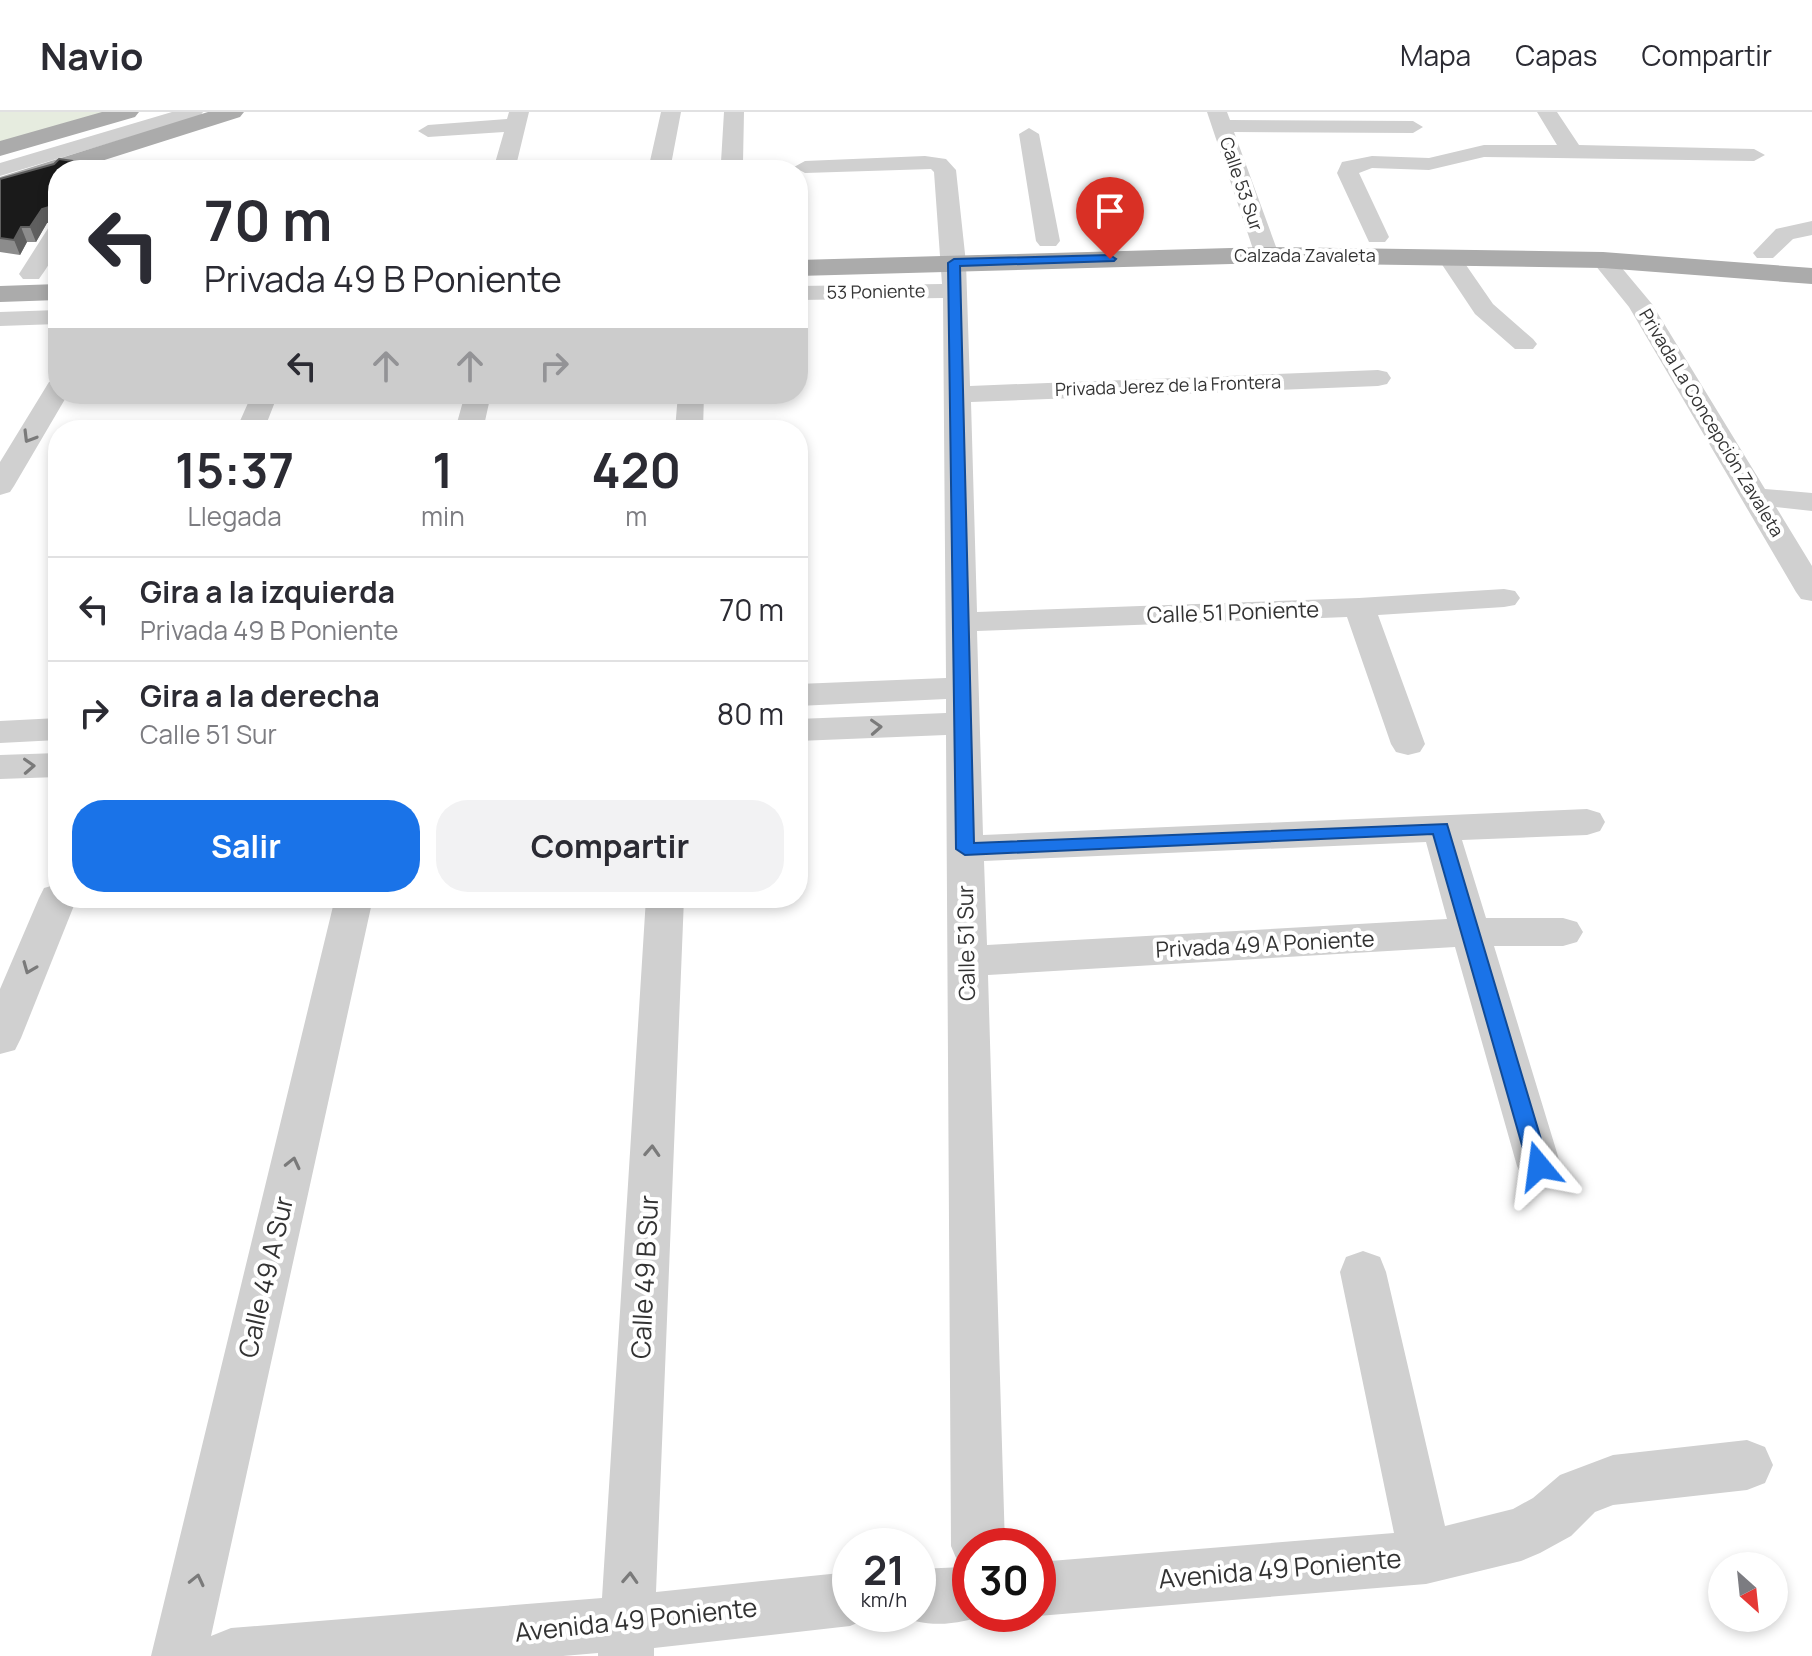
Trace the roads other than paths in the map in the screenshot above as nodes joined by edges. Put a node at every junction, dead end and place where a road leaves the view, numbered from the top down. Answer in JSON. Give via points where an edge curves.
{"nodes":[{"id":1,"x":127,"y":112,"type":"edge"},
{"id":2,"x":154,"y":112,"type":"edge"},
{"id":3,"x":176,"y":112,"type":"edge"},
{"id":4,"x":193,"y":112,"type":"edge"},
{"id":5,"x":214,"y":112,"type":"edge"},
{"id":6,"x":232,"y":112,"type":"edge"},
{"id":7,"x":671,"y":112,"type":"edge"},
{"id":8,"x":734,"y":112,"type":"edge"},
{"id":9,"x":1547,"y":112,"type":"edge"},
{"id":10,"x":517,"y":118,"type":"edge"},
{"id":11,"x":1219,"y":119,"type":"edge"},
{"id":12,"x":1413,"y":127,"type":"dead end"},
{"id":13,"x":428,"y":131,"type":"dead end"},
{"id":14,"x":1029,"y":134,"type":"dead end"},
{"id":15,"x":0,"y":149,"type":"edge"},
{"id":16,"x":1572,"y":151,"type":"junction"},
{"id":17,"x":1754,"y":155,"type":"dead end"},
{"id":18,"x":0,"y":158,"type":"edge"},
{"id":19,"x":56,"y":160,"type":"edge"},
{"id":20,"x":79,"y":160,"type":"edge"},
{"id":21,"x":506,"y":160,"type":"edge"},
{"id":22,"x":661,"y":160,"type":"edge"},
{"id":23,"x":732,"y":160,"type":"edge"},
{"id":24,"x":48,"y":162,"type":"edge"},
{"id":25,"x":0,"y":167,"type":"edge"},
{"id":26,"x":808,"y":167,"type":"edge"},
{"id":27,"x":48,"y":170,"type":"edge"},
{"id":28,"x":0,"y":177,"type":"edge"},
{"id":29,"x":0,"y":185,"type":"edge"},
{"id":30,"x":1812,"y":228,"type":"edge"},
{"id":31,"x":1377,"y":237,"type":"junction"},
{"id":32,"x":1048,"y":241,"type":"junction"},
{"id":33,"x":1263,"y":246,"type":"junction"},
{"id":34,"x":808,"y":250,"type":"edge"},
{"id":35,"x":1765,"y":253,"type":"junction"},
{"id":36,"x":1449,"y":257,"type":"junction"},
{"id":37,"x":1812,"y":258,"type":"edge"},
{"id":38,"x":1603,"y":260,"type":"junction"},
{"id":39,"x":953,"y":266,"type":"junction"},
{"id":40,"x":808,"y":268,"type":"edge"},
{"id":41,"x":44,"y":273,"type":"edge"},
{"id":42,"x":0,"y":275,"type":"edge"},
{"id":43,"x":1812,"y":276,"type":"edge"},
{"id":44,"x":808,"y":291,"type":"edge"},
{"id":45,"x":48,"y":292,"type":"edge"},
{"id":46,"x":0,"y":294,"type":"edge"},
{"id":47,"x":48,"y":317,"type":"edge"},
{"id":48,"x":0,"y":319,"type":"edge"},
{"id":49,"x":1524,"y":344,"type":"dead end"},
{"id":50,"x":1378,"y":378,"type":"dead end"},
{"id":51,"x":957,"y":395,"type":"junction"},
{"id":52,"x":49,"y":404,"type":"edge"},
{"id":53,"x":0,"y":486,"type":"edge"},
{"id":54,"x":1758,"y":497,"type":"junction"},
{"id":55,"x":1812,"y":502,"type":"edge"},
{"id":56,"x":1812,"y":592,"type":"edge"},
{"id":57,"x":1504,"y":598,"type":"dead end"},
{"id":58,"x":1359,"y":607,"type":"junction"},
{"id":59,"x":961,"y":622,"type":"junction"},
{"id":60,"x":808,"y":696,"type":"edge"},
{"id":61,"x":963,"y":705,"type":"junction"},
{"id":62,"x":808,"y":728,"type":"edge"},
{"id":63,"x":48,"y":730,"type":"edge"},
{"id":64,"x":0,"y":732,"type":"edge"},
{"id":65,"x":1408,"y":744,"type":"dead end"},
{"id":66,"x":48,"y":765,"type":"edge"},
{"id":67,"x":0,"y":767,"type":"edge"},
{"id":68,"x":1587,"y":822,"type":"dead end"},
{"id":69,"x":1440,"y":828,"type":"junction"},
{"id":70,"x":965,"y":849,"type":"junction"},
{"id":71,"x":54,"y":908,"type":"edge"},
{"id":72,"x":352,"y":908,"type":"edge"},
{"id":73,"x":664,"y":908,"type":"edge"},
{"id":74,"x":1472,"y":932,"type":"junction"},
{"id":75,"x":1563,"y":932,"type":"dead end"},
{"id":76,"x":967,"y":961,"type":"junction"},
{"id":77,"x":0,"y":1038,"type":"edge"},
{"id":78,"x":1539,"y":1166,"type":"dead end"},
{"id":79,"x":1363,"y":1272,"type":"dead end"},
{"id":80,"x":1747,"y":1465,"type":"dead end"},
{"id":81,"x":978,"y":1528,"type":"edge"},
{"id":82,"x":1426,"y":1557,"type":"junction"},
{"id":83,"x":1056,"y":1588,"type":"edge"},
{"id":84,"x":832,"y":1602,"type":"edge"},
{"id":85,"x":627,"y":1640,"type":"edge"},
{"id":86,"x":179,"y":1656,"type":"edge"},
{"id":87,"x":231,"y":1656,"type":"edge"}],
"edges":[{"from":1,"to":15,"type":"main road"},
{"from":2,"to":18,"type":"main road"},
{"from":3,"to":25,"type":"street"},
{"from":4,"to":25,"type":"street"},
{"from":5,"to":19,"type":"main road"},
{"from":6,"to":20,"type":"main road"},
{"from":7,"to":22,"type":"street"},
{"from":8,"to":23,"type":"street"},
{"from":9,"to":16,"type":"street"},
{"from":10,"to":13,"type":"street"},
{"from":10,"to":21,"type":"street"},
{"from":11,"to":12,"type":"street"},
{"from":11,"to":33,"type":"street","name":"Calle 53 Sur"},
{"from":14,"to":32,"type":"street"},
{"from":16,"to":17,"type":"street"},
{"from":16,"to":31,"type":"street","via":[[1484,151],[1429,164],[1372,162],[1350,167],[1348,173]]},
{"from":24,"to":28,"type":"main road"},
{"from":26,"to":39,"type":"street","name":"Calle 51 Sur","via":[[938,164],[945,170]]},
{"from":27,"to":29,"type":"main road"},
{"from":30,"to":35,"type":"street","via":[[1775,236]]},
{"from":31,"to":33,"type":"main road","name":"Calzada Zavaleta"},
{"from":31,"to":35,"type":"main road","name":"Calzada Zavaleta"},
{"from":32,"to":33,"type":"main road","name":"Calzada Zavaleta"},
{"from":32,"to":39,"type":"main road","name":"Calzada Zavaleta"},
{"from":33,"to":36,"type":"main road","name":"Calzada Zavaleta"},
{"from":33,"to":39,"type":"main road","name":"Calzada Zavaleta"},
{"from":34,"to":39,"type":"main road","name":"Calzada Zavaleta"},
{"from":35,"to":37,"type":"main road","name":"Calzada Zavaleta"},
{"from":36,"to":38,"type":"main road","name":"Calzada Zavaleta"},
{"from":36,"to":49,"type":"street","via":[[1484,309]]},
{"from":38,"to":43,"type":"main road","name":"Calzada Zavaleta"},
{"from":38,"to":54,"type":"street","name":"Privada La Concepción Zavaleta","via":[[1640,304]]},
{"from":39,"to":40,"type":"main road","name":"Calzada Zavaleta"},
{"from":39,"to":44,"type":"street","name":"53 Poniente"},
{"from":39,"to":51,"type":"street","name":"Calle 51 Sur"},
{"from":41,"to":42,"type":"main road"},
{"from":45,"to":46,"type":"main road"},
{"from":47,"to":48,"type":"street"},
{"from":50,"to":51,"type":"street","name":"Privada Jerez de la Frontera"},
{"from":51,"to":59,"type":"street","name":"Calle 51 Sur"},
{"from":52,"to":53,"type":"street","one_way":true},
{"from":54,"to":55,"type":"street"},
{"from":54,"to":56,"type":"street","name":"Privada La Concepción Zavaleta"},
{"from":57,"to":58,"type":"street","name":"Calle 51 Poniente"},
{"from":58,"to":59,"type":"street","name":"Calle 51 Poniente"},
{"from":58,"to":65,"type":"street"},
{"from":59,"to":61,"type":"street","name":"Calle 51 Sur"},
{"from":60,"to":61,"type":"street"},
{"from":62,"to":61,"type":"street","one_way":true},
{"from":61,"to":70,"type":"street","name":"Calle 51 Sur"},
{"from":63,"to":64,"type":"street"},
{"from":67,"to":66,"type":"street","one_way":true},
{"from":68,"to":69,"type":"street"},
{"from":69,"to":70,"type":"street"},
{"from":69,"to":74,"type":"street"},
{"from":70,"to":76,"type":"street","name":"Calle 51 Sur"},
{"from":71,"to":77,"type":"street","one_way":true},
{"from":86,"to":72,"type":"street","name":"Calle 49 A Sur","one_way":true},
{"from":85,"to":73,"type":"street","name":"Calle 49 B Sur","one_way":true},
{"from":74,"to":75,"type":"street","name":"Privada 49 A Poniente"},
{"from":74,"to":76,"type":"street","name":"Privada 49 A Poniente"},
{"from":74,"to":78,"type":"street"},
{"from":76,"to":81,"type":"street","name":"Calle 51 Sur"},
{"from":79,"to":82,"type":"street"},
{"from":80,"to":82,"type":"street","name":"Avenida 49 Poniente","via":[[1613,1480],[1578,1493],[1552,1517],[1521,1534]]},
{"from":82,"to":83,"type":"street","name":"Avenida 49 Poniente"},
{"from":84,"to":85,"type":"street","name":"Avenida 49 Poniente"},
{"from":85,"to":87,"type":"street","name":"Avenida 49 Poniente"}]}
